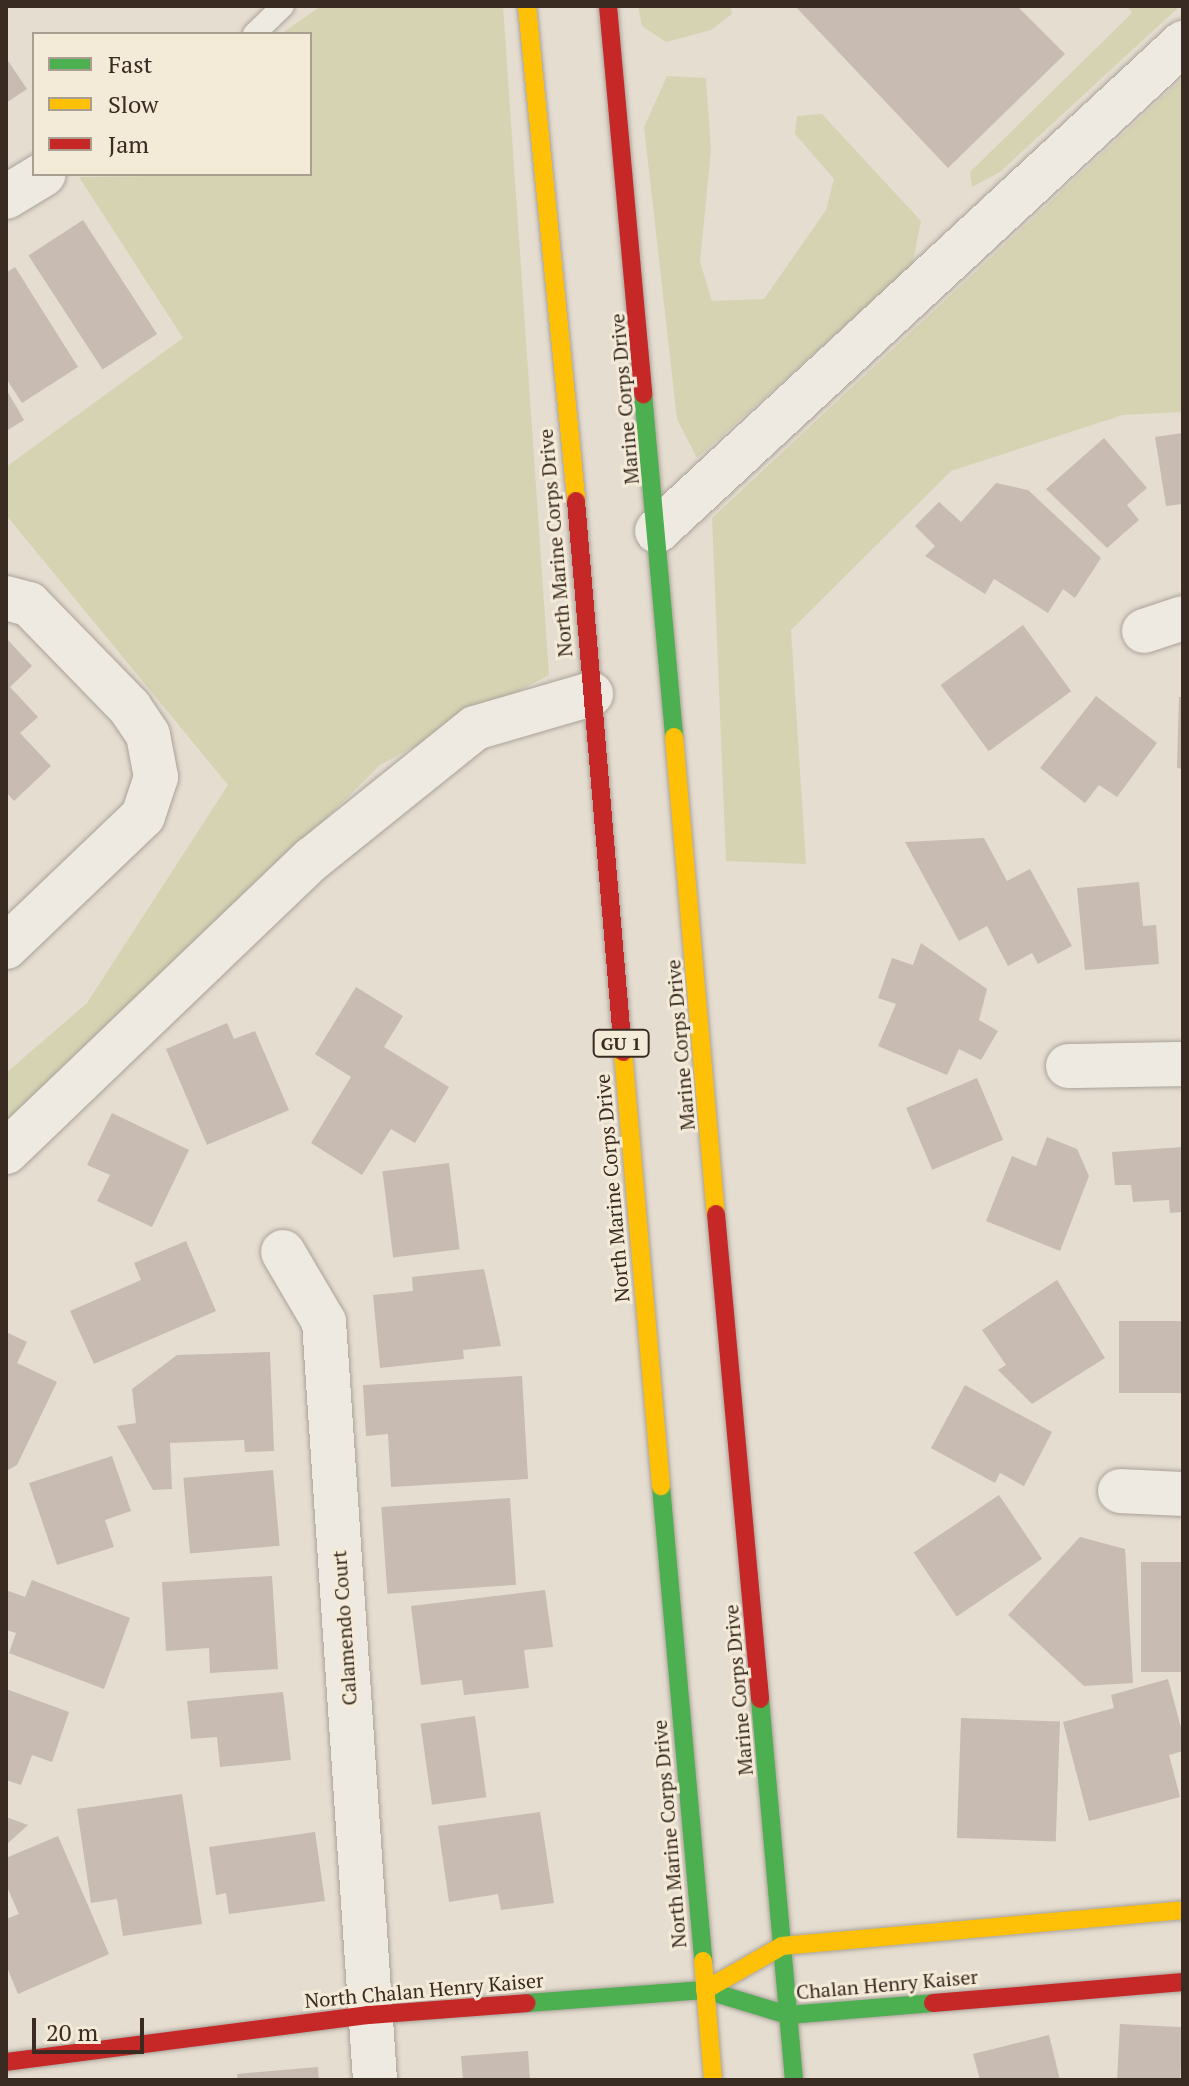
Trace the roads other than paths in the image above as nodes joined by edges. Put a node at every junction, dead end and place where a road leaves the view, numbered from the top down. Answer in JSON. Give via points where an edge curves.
{"nodes":[{"id":1,"x":283,"y":6,"type":"edge"},
{"id":2,"x":527,"y":6,"type":"edge"},
{"id":3,"x":608,"y":6,"type":"edge"},
{"id":4,"x":256,"y":32,"type":"edge"},
{"id":5,"x":1183,"y":43,"type":"edge"},
{"id":6,"x":41,"y":176,"type":"edge"},
{"id":7,"x":6,"y":197,"type":"edge"},
{"id":8,"x":657,"y":531,"type":"junction"},
{"id":9,"x":6,"y":598,"type":"edge"},
{"id":10,"x":591,"y":694,"type":"junction"},
{"id":11,"x":6,"y":947,"type":"edge"},
{"id":12,"x":1183,"y":1064,"type":"edge"},
{"id":13,"x":1068,"y":1066,"type":"dead end"},
{"id":14,"x":6,"y":1152,"type":"edge"},
{"id":15,"x":283,"y":1252,"type":"dead end"},
{"id":16,"x":1120,"y":1491,"type":"dead end"},
{"id":17,"x":1183,"y":1494,"type":"edge"},
{"id":18,"x":1183,"y":1910,"type":"edge"},
{"id":19,"x":782,"y":1946,"type":"junction"},
{"id":20,"x":1183,"y":1982,"type":"edge"},
{"id":21,"x":705,"y":1990,"type":"junction"},
{"id":22,"x":368,"y":2015,"type":"junction"},
{"id":23,"x":788,"y":2015,"type":"junction"},
{"id":24,"x":6,"y":2062,"type":"edge"},
{"id":25,"x":375,"y":2080,"type":"edge"},
{"id":26,"x":713,"y":2080,"type":"edge"},
{"id":27,"x":794,"y":2080,"type":"edge"}],
"edges":[{"from":1,"to":4,"type":"lane"},
{"from":2,"to":10,"type":"main road","name":"North Marine Corps Drive","number":"GU 1"},
{"from":3,"to":8,"type":"main road","name":"Marine Corps Drive"},
{"from":5,"to":8,"type":"street"},
{"from":6,"to":7,"type":"street"},
{"from":8,"to":19,"type":"main road","name":"Marine Corps Drive"},
{"from":9,"to":11,"type":"street","via":[[29,604],[130,708],[148,735],[156,777],[143,816]]},
{"from":10,"to":14,"type":"street","via":[[475,728],[312,859]]},
{"from":10,"to":21,"type":"main road","name":"North Marine Corps Drive","number":"GU 1"},
{"from":12,"to":13,"type":"street"},
{"from":15,"to":22,"type":"street","name":"Calamendo Court","via":[[324,1322]]},
{"from":16,"to":17,"type":"street"},
{"from":18,"to":19,"type":"main road"},
{"from":19,"to":21,"type":"main road"},
{"from":19,"to":23,"type":"main road","name":"Marine Corps Drive"},
{"from":20,"to":23,"type":"main road","name":"Chalan Henry Kaiser"},
{"from":21,"to":22,"type":"main road","name":"North Chalan Henry Kaiser"},
{"from":21,"to":23,"type":"main road","name":"Chalan Henry Kaiser"},
{"from":21,"to":26,"type":"main road","name":"North Marine Corps Drive","number":"GU 1"},
{"from":22,"to":24,"type":"main road","name":"North Chalan Henry Kaiser"},
{"from":22,"to":25,"type":"street","name":"Calamendo Court"},
{"from":23,"to":27,"type":"main road","name":"Marine Corps Drive"}]}
